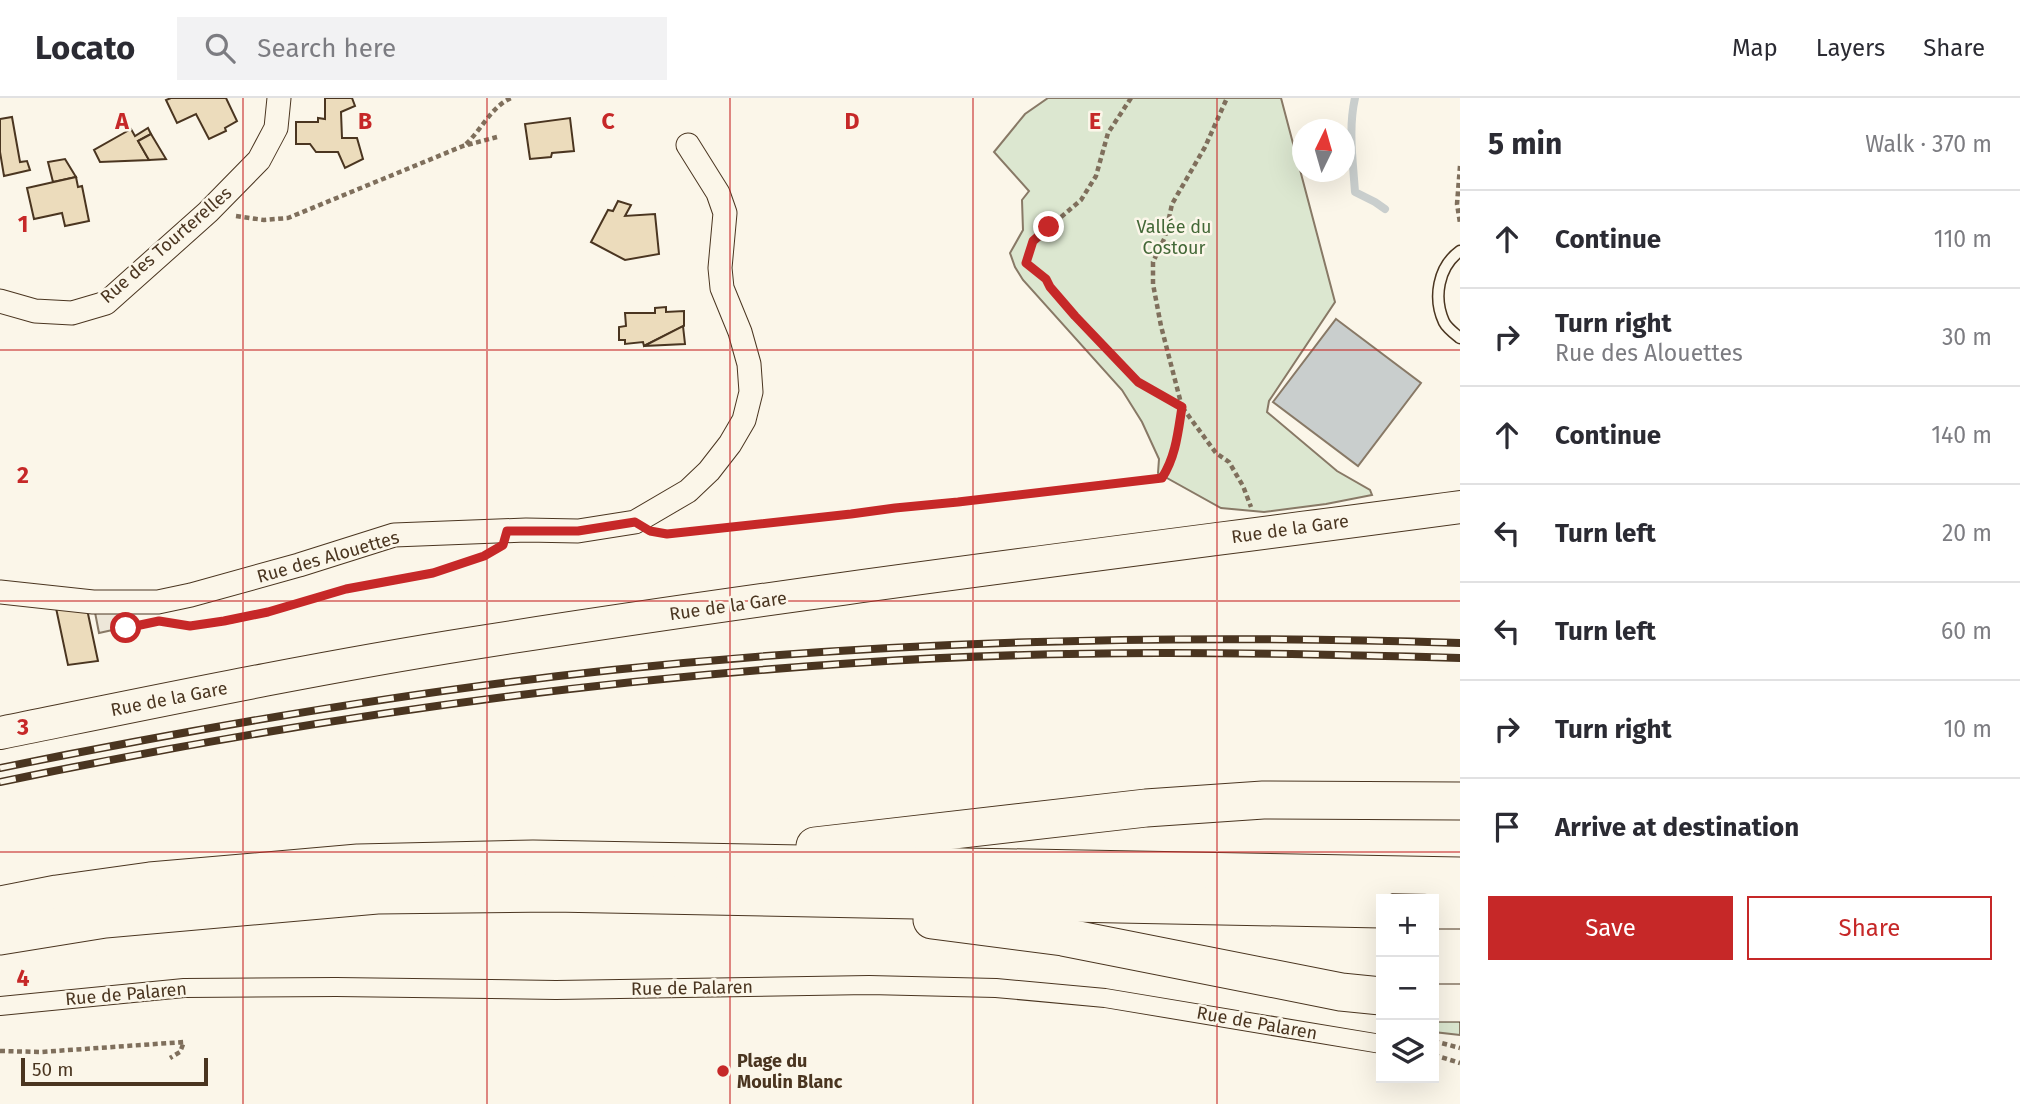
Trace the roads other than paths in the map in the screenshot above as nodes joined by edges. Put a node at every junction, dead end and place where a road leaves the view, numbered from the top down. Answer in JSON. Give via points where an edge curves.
{"nodes":[{"id":1,"x":279,"y":98,"type":"edge"},
{"id":2,"x":688,"y":145,"type":"dead end"},
{"id":3,"x":1460,"y":251,"type":"edge"},
{"id":4,"x":0,"y":301,"type":"edge"},
{"id":5,"x":1460,"y":338,"type":"edge"},
{"id":6,"x":1460,"y":507,"type":"edge"},
{"id":7,"x":0,"y":592,"type":"edge"},
{"id":8,"x":0,"y":733,"type":"edge"},
{"id":9,"x":1460,"y":801,"type":"edge"},
{"id":10,"x":706,"y":862,"type":"junction"},
{"id":11,"x":1460,"y":876,"type":"edge"},
{"id":12,"x":747,"y":896,"type":"junction"},
{"id":13,"x":0,"y":905,"type":"edge"},
{"id":14,"x":1376,"y":909,"type":"edge"},
{"id":15,"x":1439,"y":910,"type":"edge"},
{"id":16,"x":1460,"y":910,"type":"edge"},
{"id":17,"x":0,"y":936,"type":"edge"},
{"id":18,"x":1376,"y":996,"type":"edge"},
{"id":19,"x":1439,"y":1003,"type":"edge"},
{"id":20,"x":1460,"y":1003,"type":"edge"},
{"id":21,"x":0,"y":1006,"type":"edge"},
{"id":22,"x":1376,"y":1043,"type":"edge"}],
"edges":[{"from":1,"to":4,"type":"street","name":"Rue des Tourterelles","via":[[276,128],[259,160],[106,303],[72,313],[34,312]]},
{"from":2,"to":7,"type":"street","name":"Rue des Alouettes","via":[[718,192],[725,213],[722,288],[749,363],[751,392],[744,420],[730,444],[688,491],[635,522],[578,531],[394,535],[158,602],[93,602]]},
{"from":3,"to":5,"type":"lane","via":[[1450,258],[1440,278],[1438,299],[1445,325]]},
{"from":6,"to":8,"type":"main road","name":"Rue de la Gare","via":[[1014,564],[472,643]]},
{"from":9,"to":10,"type":"highway","via":[[1263,800],[1146,808]]},
{"from":10,"to":11,"type":"highway"},
{"from":10,"to":13,"type":"highway","via":[[358,863],[150,881]]},
{"from":12,"to":14,"type":"highway"},
{"from":12,"to":17,"type":"highway","via":[[376,895],[105,919]]},
{"from":12,"to":18,"type":"highway","via":[[1063,937]]},
{"from":15,"to":16,"type":"highway"},
{"from":19,"to":20,"type":"highway"},
{"from":21,"to":22,"type":"street","name":"Rue de Palaren","via":[[184,988],[996,988],[1105,998]]}]}
